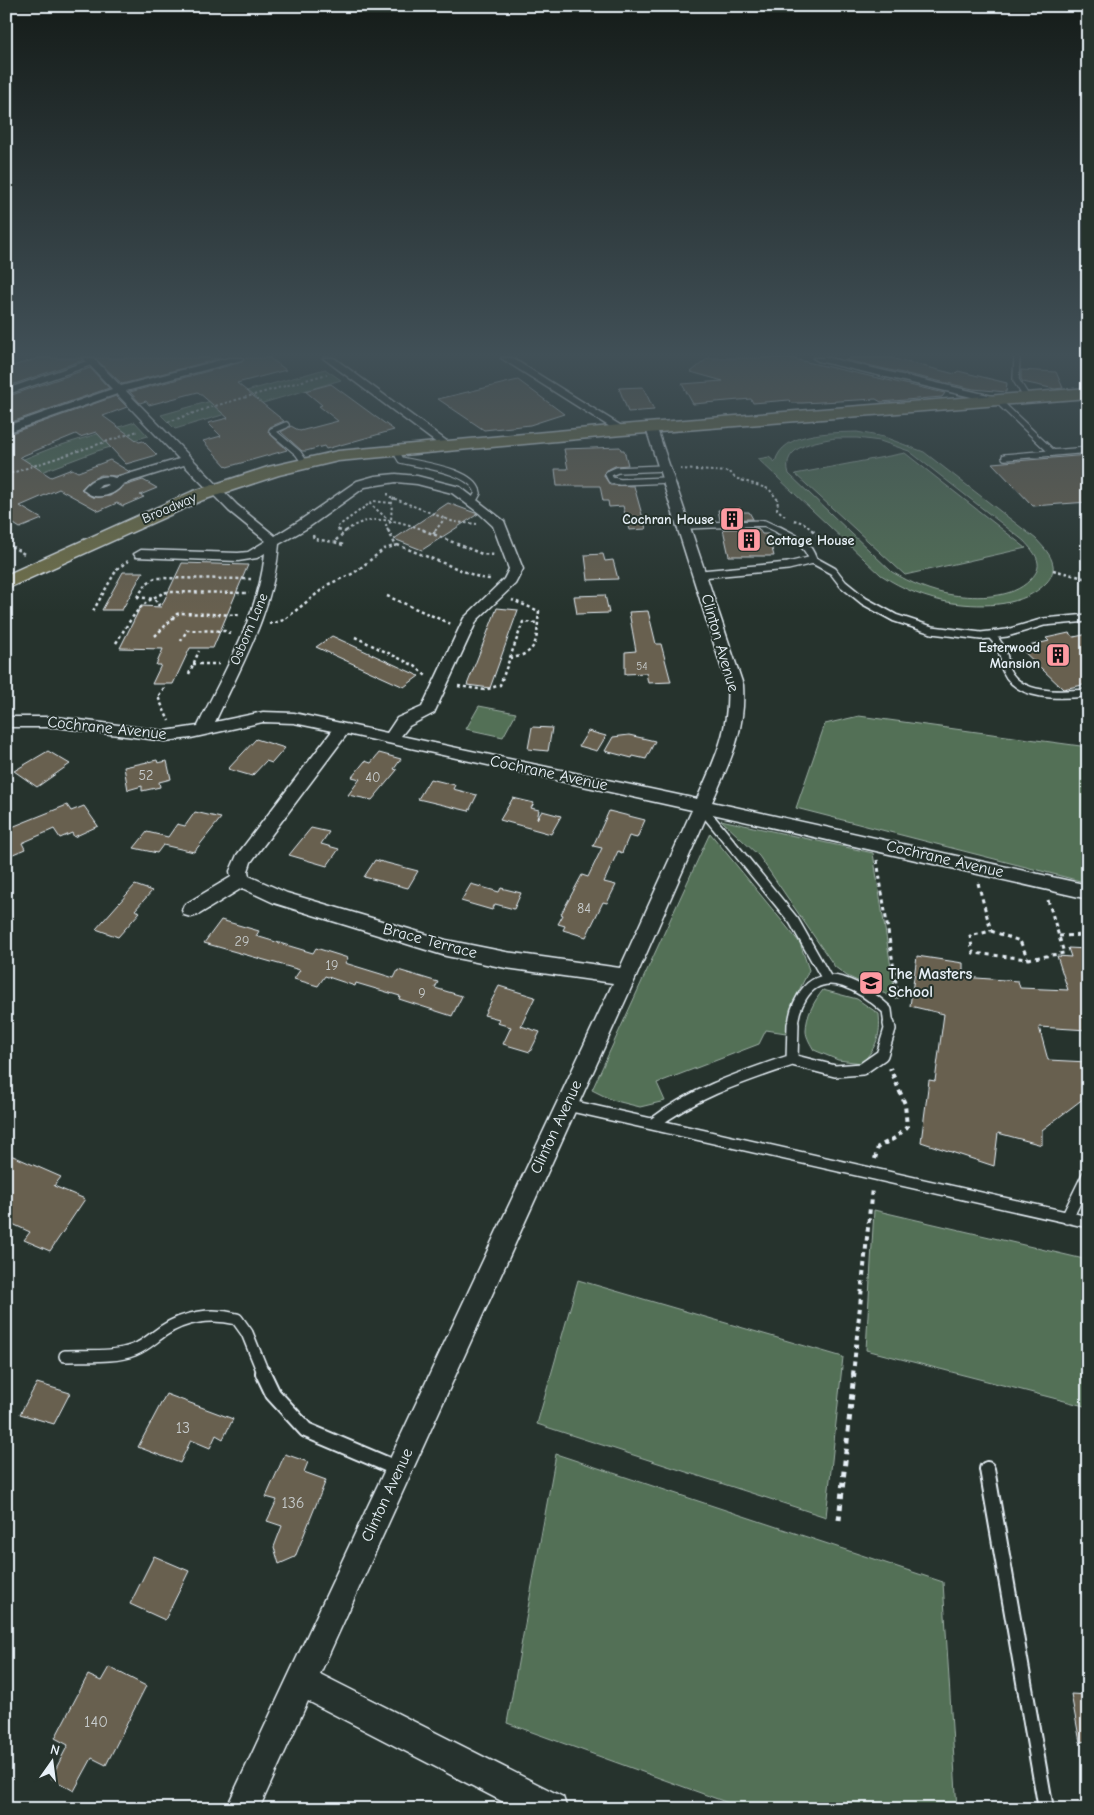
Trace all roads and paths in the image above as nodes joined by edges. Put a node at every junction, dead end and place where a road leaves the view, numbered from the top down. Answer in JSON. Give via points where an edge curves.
{"nodes":[{"id":1,"x":103,"y":443,"type":"edge"},
{"id":2,"x":170,"y":443,"type":"edge"},
{"id":3,"x":286,"y":443,"type":"edge"},
{"id":4,"x":443,"y":443,"type":"edge"},
{"id":5,"x":473,"y":443,"type":"edge"},
{"id":6,"x":657,"y":443,"type":"edge"},
{"id":7,"x":1042,"y":443,"type":"edge"},
{"id":8,"x":446,"y":445,"type":"junction"},
{"id":9,"x":399,"y":449,"type":"junction"},
{"id":10,"x":1088,"y":450,"type":"edge"},
{"id":11,"x":1053,"y":453,"type":"junction"},
{"id":12,"x":1005,"y":457,"type":"dead end"},
{"id":13,"x":187,"y":460,"type":"junction"},
{"id":14,"x":305,"y":463,"type":"junction"},
{"id":15,"x":667,"y":474,"type":"junction"},
{"id":16,"x":6,"y":475,"type":"edge"},
{"id":17,"x":379,"y":480,"type":"junction"},
{"id":18,"x":116,"y":482,"type":"dead end"},
{"id":19,"x":216,"y":489,"type":"junction"},
{"id":20,"x":394,"y":498,"type":"junction"},
{"id":21,"x":473,"y":502,"type":"junction"},
{"id":22,"x":392,"y":503,"type":"junction"},
{"id":23,"x":369,"y":504,"type":"junction"},
{"id":24,"x":445,"y":518,"type":"junction"},
{"id":25,"x":495,"y":521,"type":"junction"},
{"id":26,"x":391,"y":522,"type":"junction"},
{"id":27,"x":6,"y":525,"type":"edge"},
{"id":28,"x":685,"y":526,"type":"junction"},
{"id":29,"x":6,"y":529,"type":"edge"},
{"id":30,"x":345,"y":532,"type":"junction"},
{"id":31,"x":433,"y":534,"type":"junction"},
{"id":32,"x":273,"y":542,"type":"junction"},
{"id":33,"x":343,"y":545,"type":"dead end"},
{"id":34,"x":398,"y":545,"type":"junction"},
{"id":35,"x":141,"y":554,"type":"joint"},
{"id":36,"x":510,"y":555,"type":"junction"},
{"id":37,"x":813,"y":560,"type":"junction"},
{"id":38,"x":1052,"y":570,"type":"dead end"},
{"id":39,"x":701,"y":574,"type":"junction"},
{"id":40,"x":512,"y":577,"type":"junction"},
{"id":41,"x":1088,"y":578,"type":"edge"},
{"id":42,"x":6,"y":583,"type":"edge"},
{"id":43,"x":267,"y":587,"type":"junction"},
{"id":44,"x":498,"y":594,"type":"junction"},
{"id":45,"x":387,"y":596,"type":"dead end"},
{"id":46,"x":151,"y":598,"type":"junction"},
{"id":47,"x":158,"y":606,"type":"dead end"},
{"id":48,"x":94,"y":611,"type":"dead end"},
{"id":49,"x":1088,"y":618,"type":"edge"},
{"id":50,"x":256,"y":620,"type":"junction"},
{"id":51,"x":538,"y":622,"type":"dead end"},
{"id":52,"x":466,"y":628,"type":"junction"},
{"id":53,"x":990,"y":635,"type":"junction"},
{"id":54,"x":155,"y":636,"type":"dead end"},
{"id":55,"x":355,"y":637,"type":"dead end"},
{"id":56,"x":246,"y":639,"type":"junction"},
{"id":57,"x":181,"y":641,"type":"dead end"},
{"id":58,"x":116,"y":643,"type":"dead end"},
{"id":59,"x":190,"y":654,"type":"dead end"},
{"id":60,"x":509,"y":658,"type":"junction"},
{"id":61,"x":193,"y":664,"type":"junction"},
{"id":62,"x":234,"y":664,"type":"junction"},
{"id":63,"x":189,"y":674,"type":"dead end"},
{"id":64,"x":441,"y":682,"type":"junction"},
{"id":65,"x":164,"y":688,"type":"dead end"},
{"id":66,"x":1088,"y":693,"type":"edge"},
{"id":67,"x":6,"y":722,"type":"edge"},
{"id":68,"x":343,"y":728,"type":"junction"},
{"id":69,"x":204,"y":730,"type":"junction"},
{"id":70,"x":177,"y":735,"type":"junction"},
{"id":71,"x":391,"y":739,"type":"junction"},
{"id":72,"x":701,"y":807,"type":"junction"},
{"id":73,"x":874,"y":842,"type":"junction"},
{"id":74,"x":974,"y":865,"type":"junction"},
{"id":75,"x":241,"y":880,"type":"junction"},
{"id":76,"x":1042,"y":882,"type":"junction"},
{"id":77,"x":1088,"y":892,"type":"edge"},
{"id":78,"x":191,"y":910,"type":"dead end"},
{"id":79,"x":991,"y":931,"type":"junction"},
{"id":80,"x":1088,"y":935,"type":"edge"},
{"id":81,"x":1059,"y":936,"type":"junction"},
{"id":82,"x":1028,"y":959,"type":"junction"},
{"id":83,"x":626,"y":977,"type":"junction"},
{"id":84,"x":826,"y":979,"type":"junction"},
{"id":85,"x":887,"y":1010,"type":"junction"},
{"id":86,"x":882,"y":1055,"type":"junction"},
{"id":87,"x":792,"y":1060,"type":"junction"},
{"id":88,"x":567,"y":1105,"type":"junction"},
{"id":89,"x":653,"y":1124,"type":"junction"},
{"id":90,"x":873,"y":1174,"type":"junction"},
{"id":91,"x":1088,"y":1175,"type":"edge"},
{"id":92,"x":1067,"y":1218,"type":"junction"},
{"id":93,"x":1088,"y":1222,"type":"edge"},
{"id":94,"x":66,"y":1356,"type":"dead end"},
{"id":95,"x":399,"y":1469,"type":"junction"},
{"id":96,"x":987,"y":1469,"type":"dead end"},
{"id":97,"x":838,"y":1520,"type":"dead end"},
{"id":98,"x":302,"y":1681,"type":"junction"},
{"id":99,"x":242,"y":1809,"type":"edge"},
{"id":100,"x":551,"y":1809,"type":"edge"},
{"id":101,"x":1046,"y":1809,"type":"edge"}],
"edges":[{"from":1,"to":16,"type":"path"},
{"from":2,"to":13,"type":"street"},
{"from":3,"to":14,"type":"lane"},
{"from":4,"to":8,"type":"street"},
{"from":5,"to":8,"type":"main road","name":"Broadway"},
{"from":6,"to":15,"type":"street","name":"Clinton Avenue"},
{"from":7,"to":11,"type":"lane"},
{"from":8,"to":9,"type":"main road","name":"Broadway"},
{"from":9,"to":14,"type":"main road","name":"Broadway"},
{"from":9,"to":21,"type":"lane","via":[[401,460],[468,479],[477,488]]},
{"from":10,"to":11,"type":"lane"},
{"from":11,"to":12,"type":"lane"},
{"from":13,"to":18,"type":"street"},
{"from":13,"to":19,"type":"street"},
{"from":14,"to":19,"type":"main road","name":"Broadway"},
{"from":15,"to":15,"type":"lane","via":[[620,482],[611,480],[608,474],[617,470]]},
{"from":15,"to":28,"type":"street","name":"Clinton Avenue"},
{"from":15,"to":37,"type":"path","via":[[730,472],[735,478],[769,489],[778,500],[777,509],[788,519],[804,523],[818,535],[820,552]]},
{"from":17,"to":20,"type":"path","via":[[389,490],[388,496]]},
{"from":17,"to":21,"type":"street","via":[[396,478],[438,484],[456,490]]},
{"from":17,"to":32,"type":"street","via":[[361,484]]},
{"from":19,"to":32,"type":"street"},
{"from":19,"to":42,"type":"main road","name":"Broadway"},
{"from":20,"to":22,"type":"path"},
{"from":20,"to":24,"type":"path"},
{"from":21,"to":25,"type":"street"},
{"from":22,"to":23,"type":"path","via":[[373,501]]},
{"from":22,"to":26,"type":"path"},
{"from":23,"to":26,"type":"path"},
{"from":23,"to":30,"type":"path","via":[[337,527]]},
{"from":24,"to":25,"type":"path","via":[[472,524]]},
{"from":24,"to":31,"type":"path"},
{"from":25,"to":36,"type":"street"},
{"from":26,"to":30,"type":"path","via":[[362,521]]},
{"from":26,"to":31,"type":"path","via":[[406,523]]},
{"from":26,"to":34,"type":"path","via":[[386,525],[390,538]]},
{"from":27,"to":29,"type":"path"},
{"from":28,"to":37,"type":"lane","via":[[770,525],[804,542]]},
{"from":28,"to":39,"type":"street","name":"Clinton Avenue"},
{"from":30,"to":33,"type":"path","via":[[334,542]]},
{"from":31,"to":36,"type":"path","via":[[487,556]]},
{"from":32,"to":35,"type":"street","via":[[252,555],[238,557]]},
{"from":32,"to":43,"type":"street","name":"Osborn Lane"},
{"from":34,"to":40,"type":"path","via":[[481,578]]},
{"from":34,"to":50,"type":"path","via":[[384,549],[354,573],[329,584],[284,620],[278,623]]},
{"from":35,"to":48,"type":"path","via":[[117,569]]},
{"from":36,"to":40,"type":"street","via":[[516,569]]},
{"from":37,"to":39,"type":"lane","via":[[788,566]]},
{"from":37,"to":53,"type":"lane","via":[[833,571],[864,601],[895,618],[958,635]]},
{"from":38,"to":41,"type":"path"},
{"from":39,"to":72,"type":"street","name":"Clinton Avenue","via":[[735,685],[737,708],[727,750]]},
{"from":40,"to":44,"type":"street"},
{"from":43,"to":46,"type":"path","via":[[168,592]]},
{"from":43,"to":46,"type":"path","via":[[155,578],[137,597]]},
{"from":43,"to":50,"type":"street","name":"Osborn Lane"},
{"from":44,"to":52,"type":"street","via":[[471,618]]},
{"from":44,"to":60,"type":"path","via":[[539,611],[532,651],[521,657]]},
{"from":45,"to":52,"type":"path"},
{"from":46,"to":47,"type":"path","via":[[157,601]]},
{"from":46,"to":58,"type":"path","via":[[137,608]]},
{"from":49,"to":53,"type":"lane","via":[[1044,622]]},
{"from":50,"to":54,"type":"path","via":[[182,613]]},
{"from":50,"to":56,"type":"street","name":"Osborn Lane"},
{"from":51,"to":60,"type":"path","via":[[523,622]]},
{"from":52,"to":64,"type":"street"},
{"from":53,"to":66,"type":"lane","via":[[1001,647],[1006,670],[1017,683],[1038,692]]},
{"from":55,"to":64,"type":"path"},
{"from":56,"to":57,"type":"path","via":[[235,639],[225,631],[186,630]]},
{"from":56,"to":62,"type":"street","name":"Osborn Lane"},
{"from":59,"to":61,"type":"path","via":[[198,652]]},
{"from":60,"to":64,"type":"path","via":[[496,689]]},
{"from":61,"to":62,"type":"path"},
{"from":61,"to":63,"type":"path"},
{"from":62,"to":69,"type":"street","name":"Osborn Lane"},
{"from":64,"to":71,"type":"street","via":[[428,710],[403,722]]},
{"from":65,"to":70,"type":"path","via":[[159,701]]},
{"from":67,"to":70,"type":"street","name":"Cochrane Avenue","via":[[56,722]]},
{"from":68,"to":69,"type":"street","name":"Cochrane Avenue","via":[[279,716]]},
{"from":68,"to":71,"type":"street","name":"Cochrane Avenue"},
{"from":68,"to":75,"type":"street","via":[[243,860],[239,872]]},
{"from":69,"to":70,"type":"street","name":"Cochrane Avenue"},
{"from":71,"to":72,"type":"street","name":"Cochrane Avenue"},
{"from":72,"to":73,"type":"street","name":"Cochrane Avenue"},
{"from":72,"to":83,"type":"street","name":"Clinton Avenue"},
{"from":72,"to":84,"type":"lane","via":[[794,921]]},
{"from":73,"to":74,"type":"street","name":"Cochrane Avenue"},
{"from":73,"to":85,"type":"path","via":[[900,1009]]},
{"from":74,"to":76,"type":"street","name":"Cochrane Avenue"},
{"from":74,"to":79,"type":"path"},
{"from":75,"to":78,"type":"street"},
{"from":75,"to":83,"type":"street","name":"Brace Terrace","via":[[281,898],[446,948]]},
{"from":76,"to":77,"type":"street","name":"Cochrane Avenue"},
{"from":76,"to":81,"type":"path"},
{"from":79,"to":82,"type":"path","via":[[1020,941]]},
{"from":79,"to":82,"type":"path","via":[[970,936],[973,953]]},
{"from":80,"to":81,"type":"path"},
{"from":81,"to":82,"type":"path","via":[[1064,953]]},
{"from":83,"to":88,"type":"street","name":"Clinton Avenue"},
{"from":84,"to":85,"type":"lane","via":[[847,982],[866,992]]},
{"from":84,"to":87,"type":"lane","via":[[808,988],[794,1011]]},
{"from":85,"to":86,"type":"lane","via":[[890,1030]]},
{"from":86,"to":87,"type":"lane","via":[[862,1069],[835,1071]]},
{"from":86,"to":90,"type":"path","via":[[904,1095],[908,1115],[907,1127],[878,1147]]},
{"from":87,"to":89,"type":"lane","via":[[722,1084],[674,1108]]},
{"from":88,"to":89,"type":"lane"},
{"from":88,"to":95,"type":"street","name":"Clinton Avenue"},
{"from":89,"to":90,"type":"lane"},
{"from":90,"to":92,"type":"lane"},
{"from":90,"to":97,"type":"path"},
{"from":91,"to":92,"type":"lane"},
{"from":92,"to":93,"type":"lane"},
{"from":94,"to":95,"type":"lane","via":[[128,1352],[145,1346],[175,1323],[196,1318],[213,1315],[237,1319],[247,1333],[273,1394],[306,1430]]},
{"from":95,"to":98,"type":"street","name":"Clinton Avenue"},
{"from":96,"to":101,"type":"lane"},
{"from":98,"to":99,"type":"street","name":"Clinton Avenue"},
{"from":98,"to":100,"type":"street"}]}
